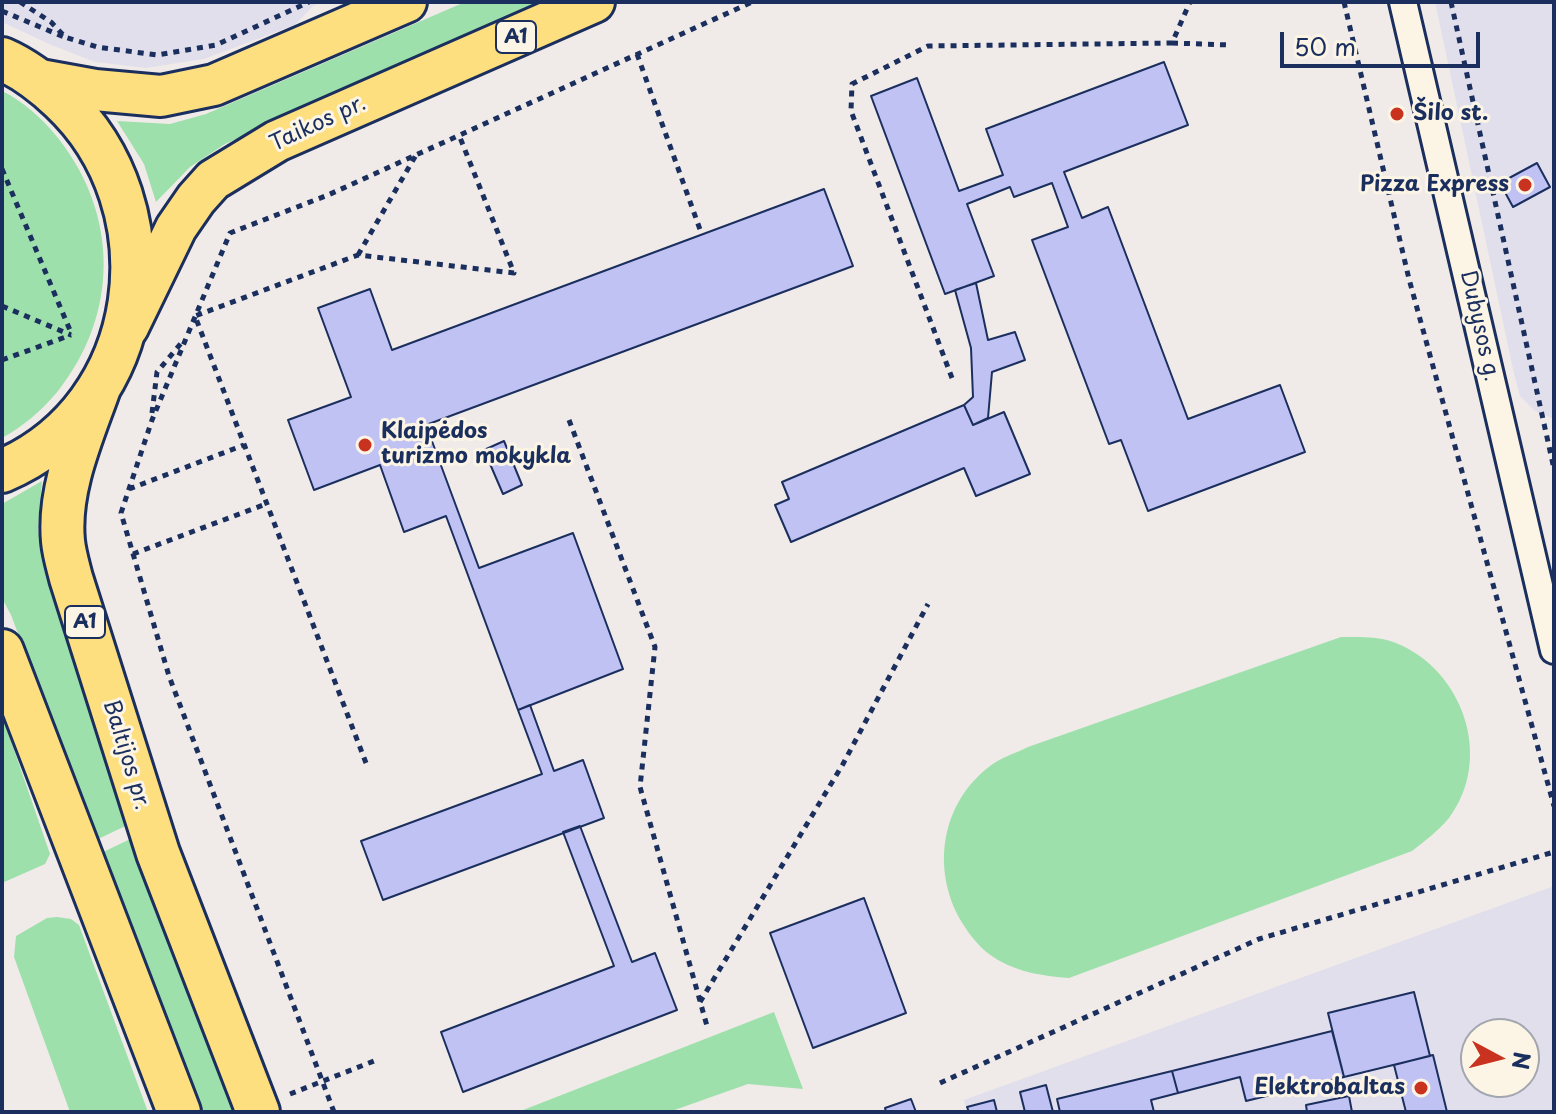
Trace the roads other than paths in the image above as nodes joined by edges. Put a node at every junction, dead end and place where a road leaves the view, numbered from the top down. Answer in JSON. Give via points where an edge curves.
{"nodes":[{"id":1,"x":406,"y":2,"type":"edge"},
{"id":2,"x":594,"y":2,"type":"edge"},
{"id":3,"x":1403,"y":2,"type":"edge"},
{"id":4,"x":2,"y":59,"type":"edge"},
{"id":5,"x":40,"y":80,"type":"junction"},
{"id":6,"x":122,"y":338,"type":"junction"},
{"id":7,"x":99,"y":388,"type":"junction"},
{"id":8,"x":2,"y":471,"type":"edge"},
{"id":9,"x":1554,"y":650,"type":"edge"},
{"id":10,"x":2,"y":651,"type":"edge"},
{"id":11,"x":274,"y":1103,"type":"edge"},
{"id":12,"x":179,"y":1112,"type":"edge"}],
"edges":[{"from":1,"to":5,"type":"main road","number":"A1","via":[[214,85],[188,91],[161,96]]},
{"from":2,"to":6,"type":"main road","name":"Taikos pr.","number":"A1","via":[[277,141],[213,180],[176,228]]},
{"from":3,"to":9,"type":"street","name":"Dubysos g."},
{"from":4,"to":5,"type":"highway","number":"A1"},
{"from":5,"to":6,"type":"highway","number":"A1","via":[[82,120],[113,169],[130,224],[133,282]]},
{"from":6,"to":7,"type":"highway","number":"A1"},
{"from":7,"to":8,"type":"highway","number":"A1","via":[[60,434]]},
{"from":7,"to":11,"type":"highway","name":"Baltijos pr.","number":"A1","via":[[65,499],[63,540],[71,578],[158,853]]},
{"from":10,"to":12,"type":"highway"}]}
